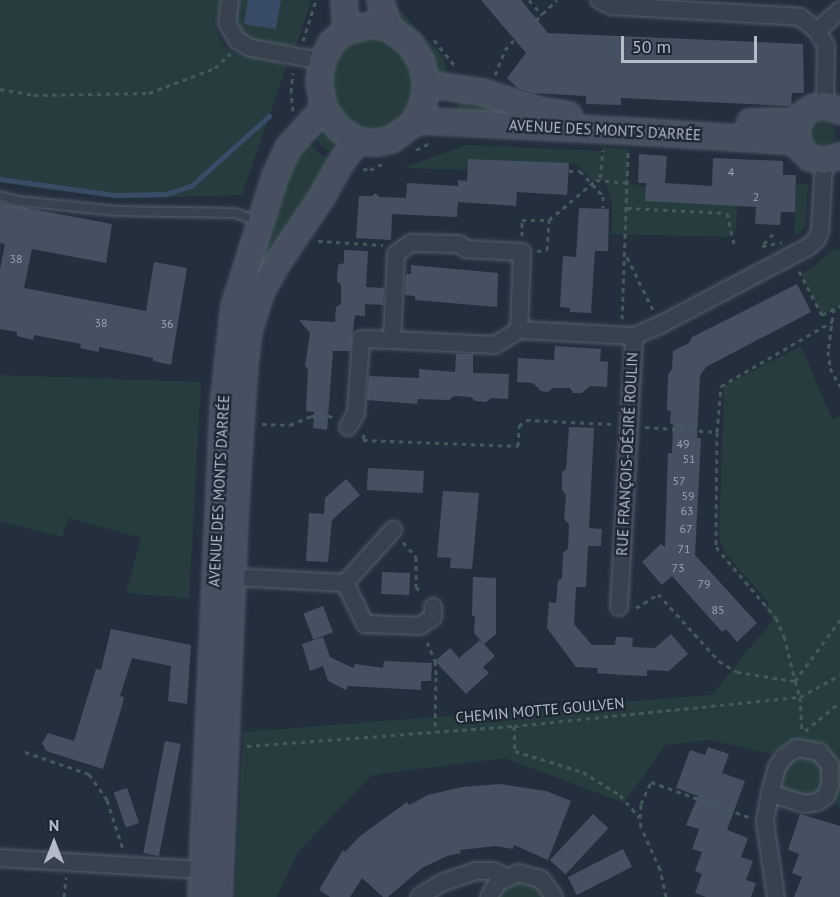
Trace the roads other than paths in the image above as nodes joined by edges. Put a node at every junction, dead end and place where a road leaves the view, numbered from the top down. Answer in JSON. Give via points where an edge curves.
{"nodes":[{"id":1,"x":230,"y":0,"type":"edge"},
{"id":2,"x":344,"y":0,"type":"edge"},
{"id":3,"x":380,"y":0,"type":"edge"},
{"id":4,"x":599,"y":0,"type":"edge"},
{"id":5,"x":840,"y":10,"type":"edge"},
{"id":6,"x":389,"y":28,"type":"junction"},
{"id":7,"x":346,"y":31,"type":"junction"},
{"id":8,"x":818,"y":31,"type":"junction"},
{"id":9,"x":322,"y":61,"type":"junction"},
{"id":10,"x":426,"y":84,"type":"junction"},
{"id":11,"x":324,"y":108,"type":"junction"},
{"id":12,"x":832,"y":108,"type":"edge"},
{"id":13,"x":414,"y":123,"type":"junction"},
{"id":14,"x":798,"y":131,"type":"junction"},
{"id":15,"x":358,"y":141,"type":"junction"},
{"id":16,"x":832,"y":159,"type":"edge"},
{"id":17,"x":0,"y":196,"type":"edge"},
{"id":18,"x":260,"y":222,"type":"junction"},
{"id":19,"x":519,"y":330,"type":"junction"},
{"id":20,"x":627,"y":336,"type":"junction"},
{"id":21,"x":392,"y":340,"type":"junction"},
{"id":22,"x":348,"y":427,"type":"road end"},
{"id":23,"x":393,"y":530,"type":"road end"},
{"id":24,"x":234,"y":577,"type":"junction"},
{"id":25,"x":345,"y":583,"type":"junction"},
{"id":26,"x":433,"y":607,"type":"road end"},
{"id":27,"x":619,"y":607,"type":"road end"},
{"id":28,"x":770,"y":793,"type":"dead end"},
{"id":29,"x":0,"y":858,"type":"edge"},
{"id":30,"x":202,"y":870,"type":"junction"},
{"id":31,"x":507,"y":876,"type":"junction"},
{"id":32,"x":201,"y":897,"type":"edge"},
{"id":33,"x":219,"y":897,"type":"edge"},
{"id":34,"x":419,"y":897,"type":"edge"},
{"id":35,"x":489,"y":897,"type":"edge"},
{"id":36,"x":554,"y":897,"type":"edge"},
{"id":37,"x":776,"y":897,"type":"edge"}],
"edges":[{"from":1,"to":9,"type":"street","via":[[227,23],[238,41],[251,48]]},
{"from":2,"to":7,"type":"street"},
{"from":3,"to":6,"type":"street"},
{"from":4,"to":8,"type":"street","via":[[612,6],[788,14],[800,17]]},
{"from":5,"to":8,"type":"street"},
{"from":6,"to":7,"type":"street","via":[[372,25]]},
{"from":6,"to":10,"type":"street","via":[[417,54]]},
{"from":7,"to":9,"type":"street","via":[[332,42]]},
{"from":8,"to":12,"type":"street","via":[[828,56]]},
{"from":9,"to":11,"type":"street","via":[[319,82]]},
{"from":10,"to":13,"type":"street","via":[[424,101]]},
{"from":10,"to":14,"type":"street","name":"AVENUE DES MONTS D'ARRÉE","via":[[482,92],[538,110],[570,115],[778,123]]},
{"from":11,"to":15,"type":"street","via":[[339,129]]},
{"from":11,"to":18,"type":"street","name":"AVENUE DES MONTS D'ARRÉE","via":[[288,148]]},
{"from":12,"to":14,"type":"street","via":[[807,111]]},
{"from":13,"to":14,"type":"street","name":"AVENUE DES MONTS D'ARRÉE"},
{"from":13,"to":15,"type":"street","via":[[386,142]]},
{"from":14,"to":16,"type":"street","via":[[810,158]]},
{"from":15,"to":24,"type":"street","name":"AVENUE DES MONTS D'ARRÉE","via":[[262,290],[249,330]]},
{"from":16,"to":20,"type":"street","name":"RUE FRANÇOIS-DÉSIRÉ ROULIN","via":[[817,239],[792,258],[660,325]]},
{"from":17,"to":18,"type":"lane","via":[[116,212],[235,213]]},
{"from":18,"to":30,"type":"street","name":"AVENUE DES MONTS D'ARRÉE","via":[[236,299],[226,371]]},
{"from":19,"to":20,"type":"street"},
{"from":19,"to":21,"type":"street","via":[[495,345]]},
{"from":19,"to":21,"type":"street","via":[[522,252],[411,243],[396,254]]},
{"from":20,"to":27,"type":"street","name":"RUE FRANÇOIS-DÉSIRÉ ROULIN","via":[[630,425]]},
{"from":21,"to":22,"type":"street","via":[[361,339],[356,413]]},
{"from":23,"to":25,"type":"street"},
{"from":24,"to":25,"type":"street"},
{"from":24,"to":33,"type":"street","name":"AVENUE DES MONTS D'ARRÉE"},
{"from":25,"to":26,"type":"street","via":[[365,624],[420,626],[433,617]]},
{"from":28,"to":37,"type":"street","via":[[765,822]]},
{"from":29,"to":30,"type":"street"},
{"from":30,"to":32,"type":"street","name":"AVENUE DES MONTS D'ARRÉE"},
{"from":31,"to":34,"type":"street","via":[[475,871],[441,883]]},
{"from":31,"to":35,"type":"street","via":[[497,883]]},
{"from":31,"to":36,"type":"street","via":[[530,874],[541,879]]}]}
